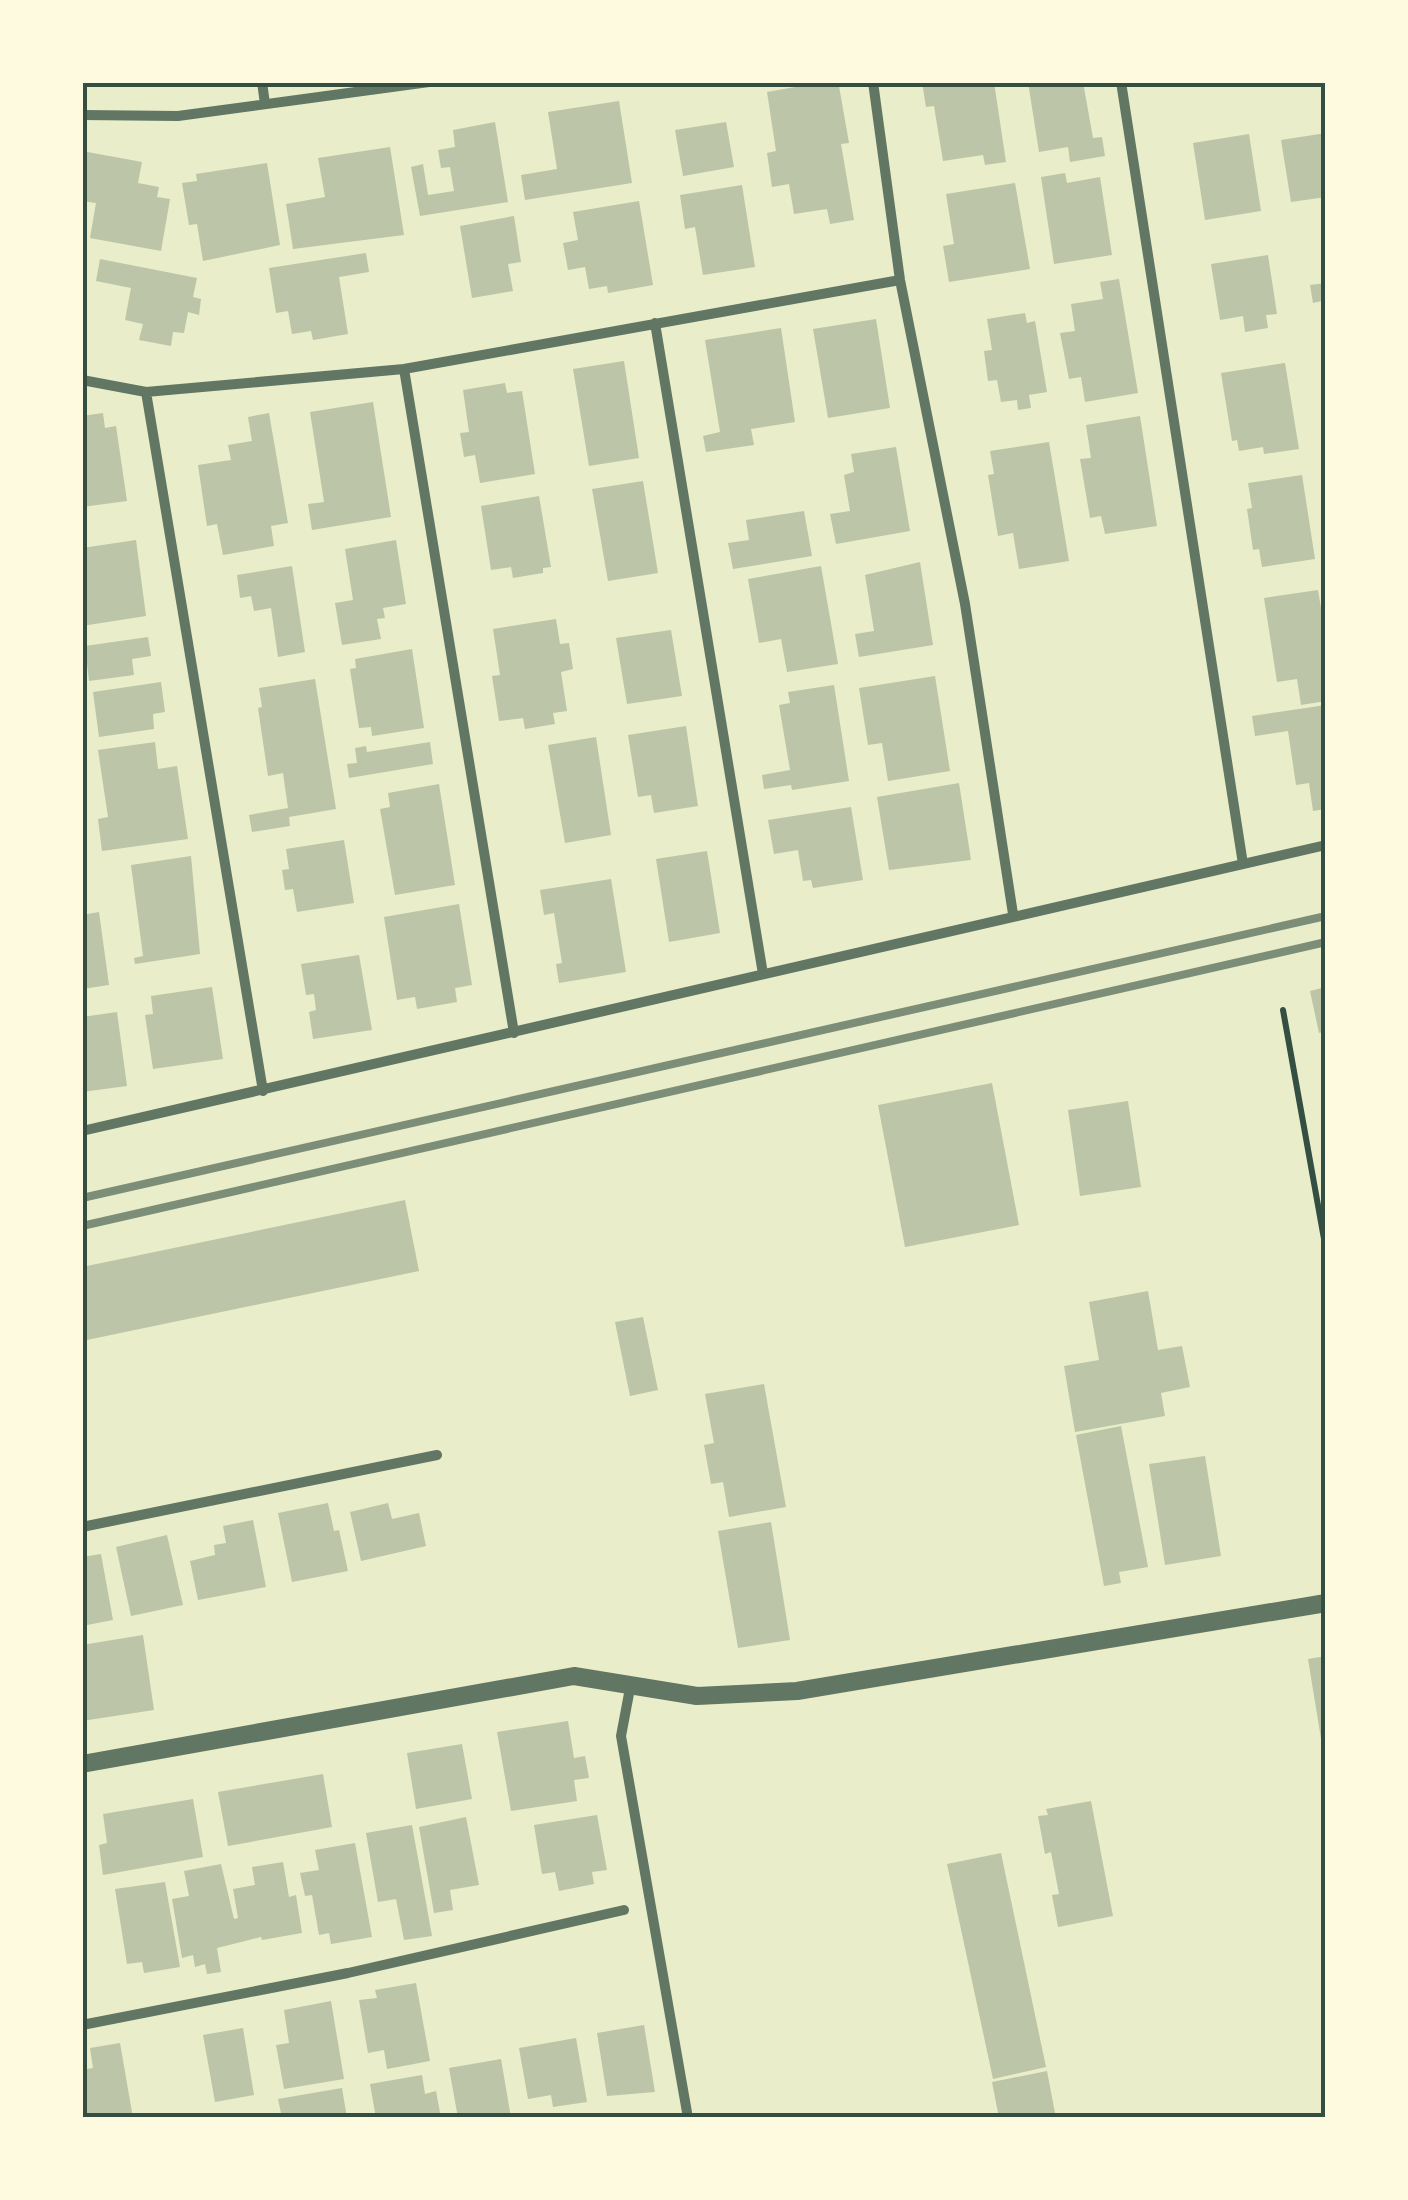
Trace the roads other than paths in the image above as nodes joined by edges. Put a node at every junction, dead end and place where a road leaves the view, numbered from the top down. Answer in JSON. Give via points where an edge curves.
{"nodes":[{"id":1,"x":262,"y":82,"type":"edge"},
{"id":2,"x":428,"y":82,"type":"edge"},
{"id":3,"x":873,"y":82,"type":"edge"},
{"id":4,"x":1122,"y":82,"type":"edge"},
{"id":5,"x":266,"y":104,"type":"junction"},
{"id":6,"x":82,"y":115,"type":"edge"},
{"id":7,"x":900,"y":280,"type":"junction"},
{"id":8,"x":655,"y":322,"type":"junction"},
{"id":9,"x":404,"y":369,"type":"junction"},
{"id":10,"x":82,"y":380,"type":"edge"},
{"id":11,"x":146,"y":392,"type":"junction"},
{"id":12,"x":1326,"y":845,"type":"edge"},
{"id":13,"x":1243,"y":864,"type":"junction"},
{"id":14,"x":1013,"y":914,"type":"junction"},
{"id":15,"x":763,"y":974,"type":"junction"},
{"id":16,"x":514,"y":1033,"type":"junction"},
{"id":17,"x":263,"y":1091,"type":"junction"},
{"id":18,"x":82,"y":1131,"type":"edge"},
{"id":19,"x":437,"y":1455,"type":"dead end"},
{"id":20,"x":82,"y":1527,"type":"edge"},
{"id":21,"x":1326,"y":1603,"type":"edge"},
{"id":22,"x":631,"y":1682,"type":"junction"},
{"id":23,"x":82,"y":1764,"type":"edge"},
{"id":24,"x":624,"y":1910,"type":"dead end"},
{"id":25,"x":82,"y":2024,"type":"edge"},
{"id":26,"x":688,"y":2118,"type":"edge"}],
"edges":[{"from":1,"to":5,"type":"street"},
{"from":2,"to":5,"type":"street"},
{"from":3,"to":7,"type":"street"},
{"from":4,"to":13,"type":"street"},
{"from":5,"to":6,"type":"street","via":[[178,116]]},
{"from":7,"to":8,"type":"street"},
{"from":7,"to":14,"type":"street","via":[[966,604]]},
{"from":8,"to":9,"type":"street"},
{"from":8,"to":15,"type":"street"},
{"from":9,"to":11,"type":"street"},
{"from":9,"to":16,"type":"street"},
{"from":10,"to":11,"type":"street"},
{"from":11,"to":17,"type":"street"},
{"from":12,"to":13,"type":"street"},
{"from":13,"to":14,"type":"street"},
{"from":14,"to":15,"type":"street"},
{"from":15,"to":16,"type":"street"},
{"from":16,"to":17,"type":"street"},
{"from":17,"to":18,"type":"street"},
{"from":19,"to":20,"type":"street"},
{"from":21,"to":22,"type":"street","via":[[797,1692],[697,1696]]},
{"from":22,"to":23,"type":"street","via":[[574,1676]]},
{"from":22,"to":26,"type":"street","via":[[621,1736]]},
{"from":24,"to":25,"type":"street"}]}
